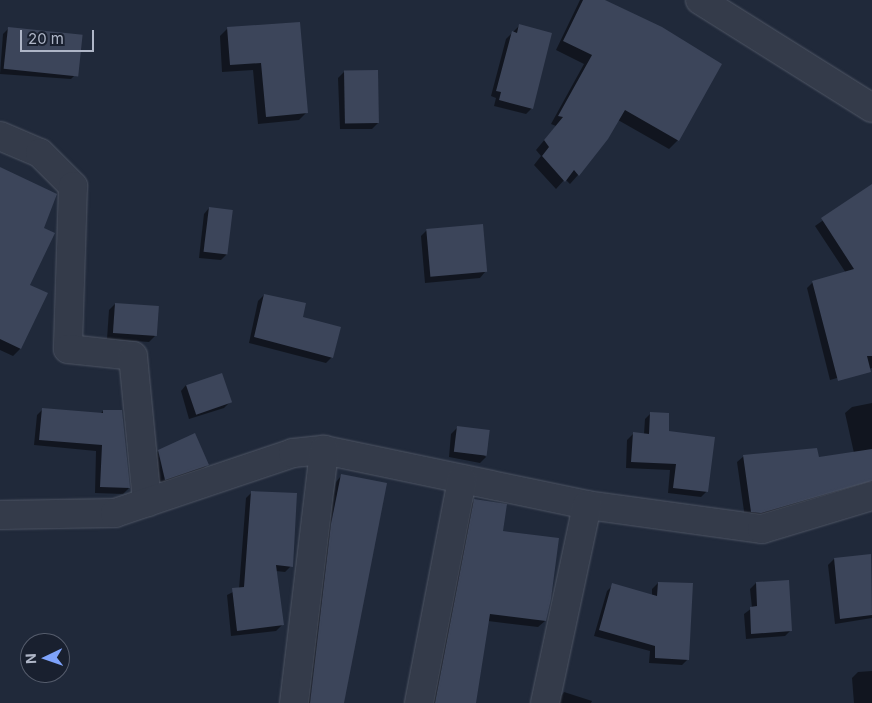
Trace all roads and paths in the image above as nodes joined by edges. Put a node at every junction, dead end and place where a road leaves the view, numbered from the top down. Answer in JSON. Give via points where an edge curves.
{"nodes":[{"id":1,"x":700,"y":0,"type":"edge"},
{"id":2,"x":872,"y":108,"type":"edge"},
{"id":3,"x":0,"y":136,"type":"edge"},
{"id":4,"x":324,"y":450,"type":"junction"},
{"id":5,"x":462,"y":479,"type":"junction"},
{"id":6,"x":872,"y":496,"type":"edge"},
{"id":7,"x":148,"y":502,"type":"junction"},
{"id":8,"x":587,"y":505,"type":"junction"},
{"id":9,"x":0,"y":515,"type":"edge"},
{"id":10,"x":294,"y":703,"type":"edge"},
{"id":11,"x":419,"y":703,"type":"edge"},
{"id":12,"x":545,"y":703,"type":"edge"}],
"edges":[{"from":1,"to":2,"type":"street"},
{"from":3,"to":7,"type":"street","via":[[40,153],[72,186],[68,349],[133,356]]},
{"from":4,"to":5,"type":"street"},
{"from":4,"to":7,"type":"street","via":[[293,453]]},
{"from":4,"to":10,"type":"street"},
{"from":5,"to":8,"type":"street"},
{"from":5,"to":11,"type":"street"},
{"from":6,"to":8,"type":"street","via":[[762,529]]},
{"from":7,"to":9,"type":"street","via":[[115,513]]},
{"from":8,"to":12,"type":"street"}]}
